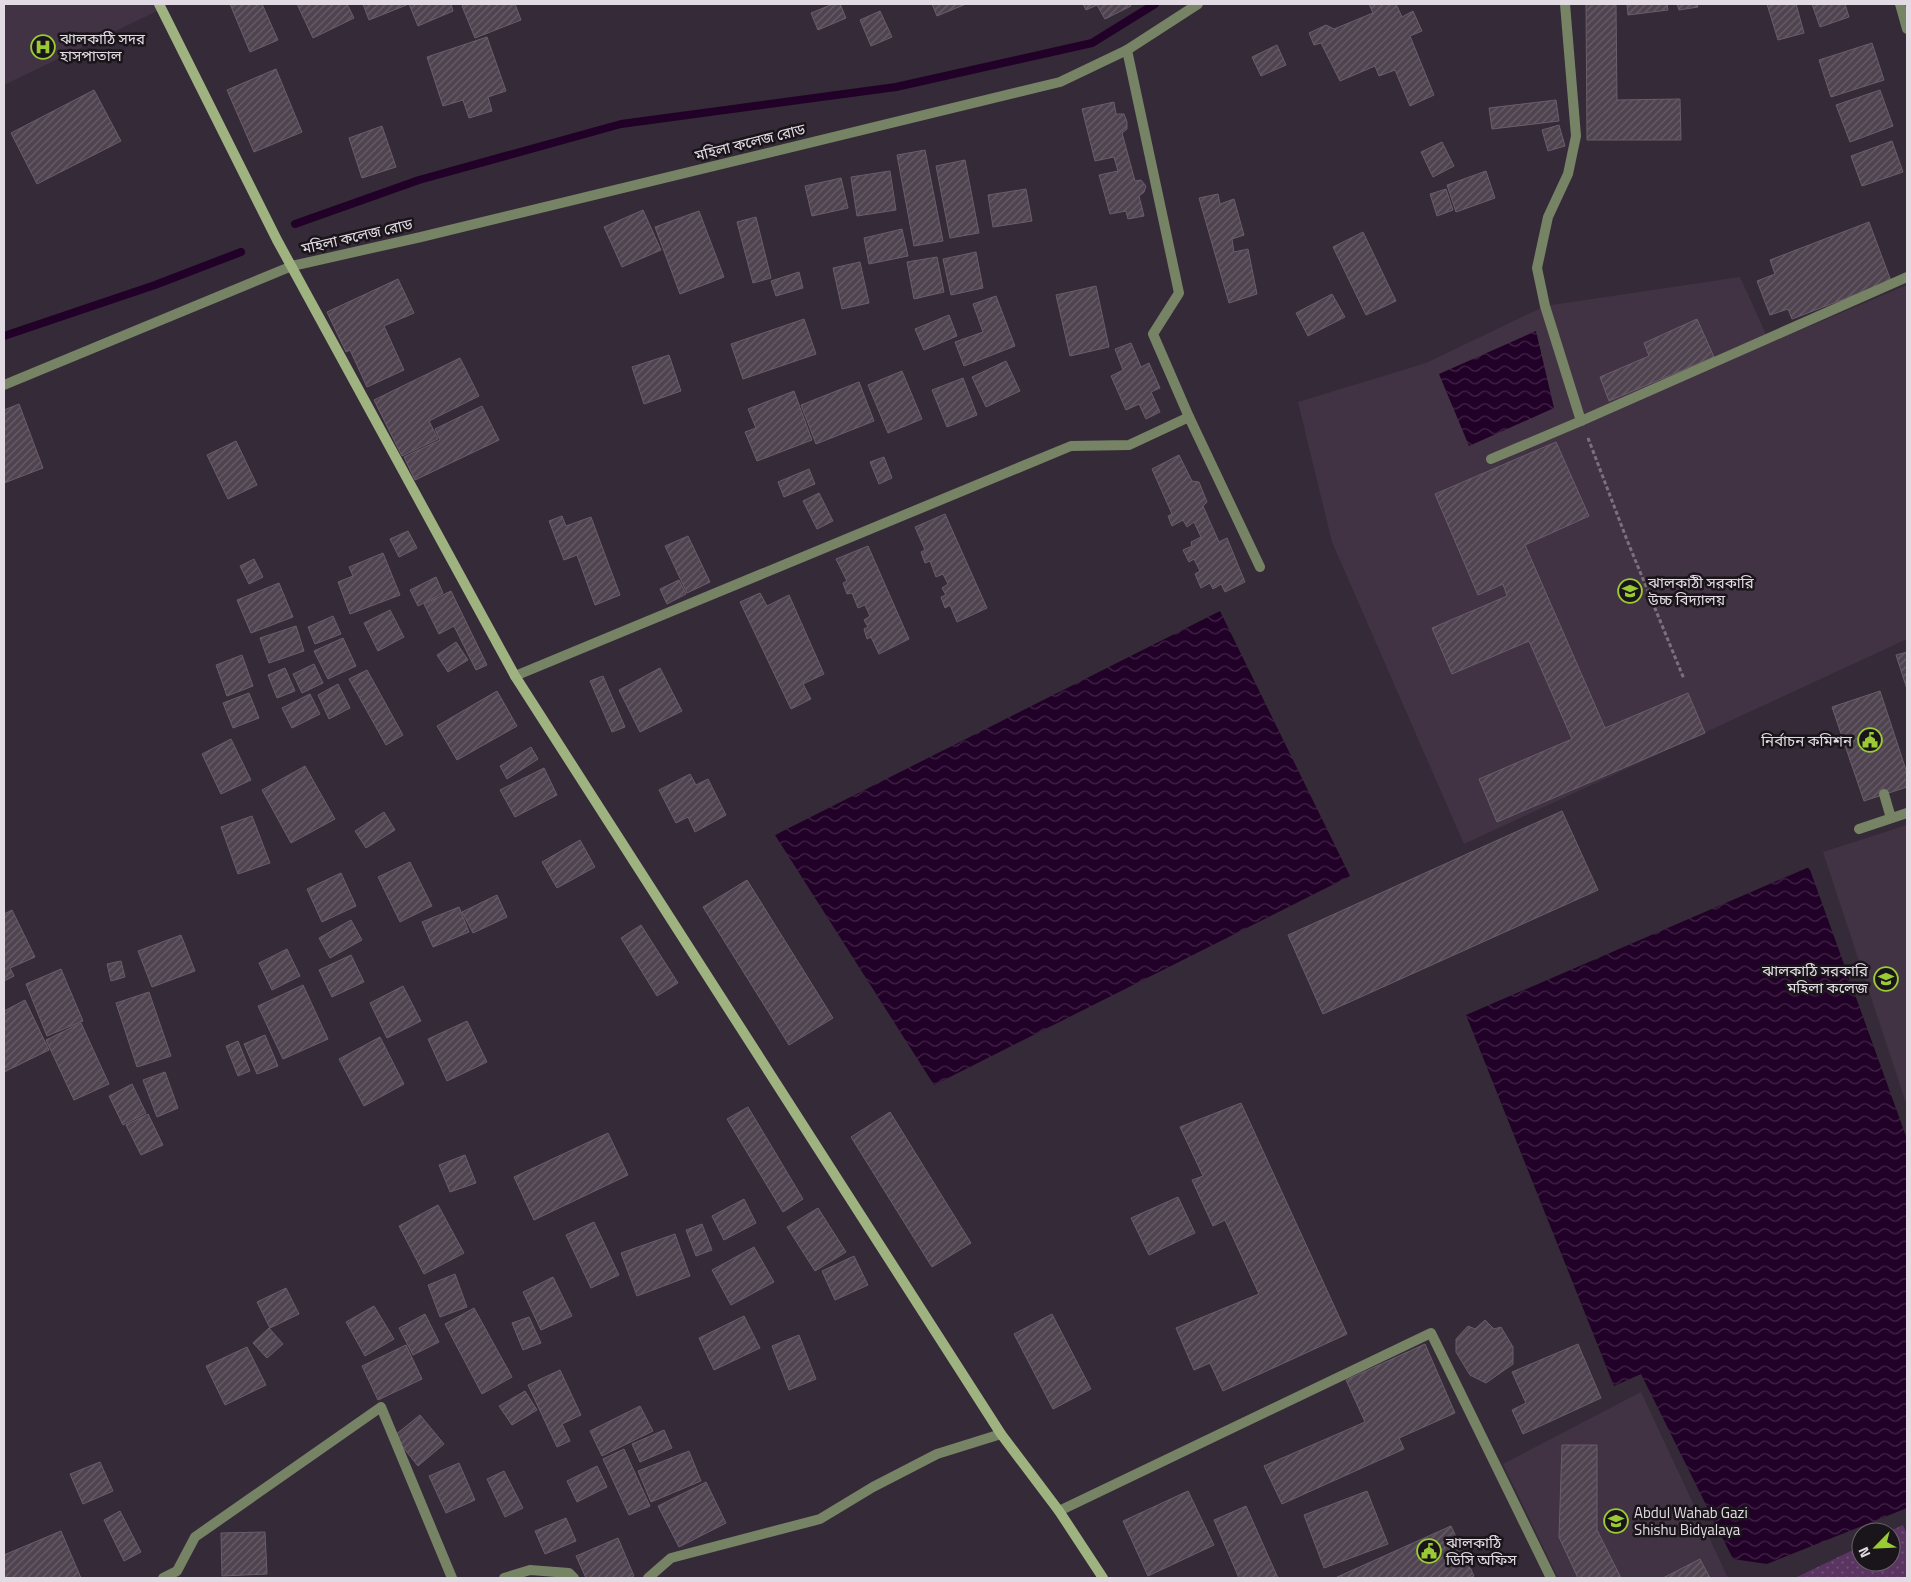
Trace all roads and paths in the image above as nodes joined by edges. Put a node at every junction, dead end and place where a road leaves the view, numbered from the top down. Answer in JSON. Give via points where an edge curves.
{"nodes":[{"id":1,"x":159,"y":4,"type":"edge"},
{"id":2,"x":1198,"y":4,"type":"edge"},
{"id":3,"x":1565,"y":4,"type":"edge"},
{"id":4,"x":1900,"y":4,"type":"edge"},
{"id":5,"x":1907,"y":29,"type":"edge"},
{"id":6,"x":1127,"y":50,"type":"junction"},
{"id":7,"x":292,"y":266,"type":"junction"},
{"id":8,"x":1907,"y":277,"type":"edge"},
{"id":9,"x":4,"y":385,"type":"edge"},
{"id":10,"x":1189,"y":417,"type":"junction"},
{"id":11,"x":1582,"y":421,"type":"junction"},
{"id":12,"x":1491,"y":459,"type":"dead end"},
{"id":13,"x":1260,"y":567,"type":"dead end"},
{"id":14,"x":515,"y":676,"type":"junction"},
{"id":15,"x":1684,"y":679,"type":"dead end"},
{"id":16,"x":1884,"y":794,"type":"dead end"},
{"id":17,"x":1907,"y":813,"type":"edge"},
{"id":18,"x":1891,"y":818,"type":"junction"},
{"id":19,"x":1859,"y":828,"type":"dead end"},
{"id":20,"x":1001,"y":1434,"type":"junction"},
{"id":21,"x":1059,"y":1511,"type":"junction"},
{"id":22,"x":163,"y":1578,"type":"edge"},
{"id":23,"x":452,"y":1578,"type":"edge"},
{"id":24,"x":504,"y":1578,"type":"edge"},
{"id":25,"x":574,"y":1578,"type":"edge"},
{"id":26,"x":648,"y":1578,"type":"edge"},
{"id":27,"x":1103,"y":1578,"type":"edge"},
{"id":28,"x":1551,"y":1578,"type":"edge"}],
"edges":[{"from":1,"to":7,"type":"main road"},
{"from":2,"to":6,"type":"street","name":"মহিলা কলেজ রোড"},
{"from":3,"to":11,"type":"street","via":[[1576,136],[1568,174],[1548,216],[1537,268],[1545,306]]},
{"from":4,"to":5,"type":"street"},
{"from":6,"to":7,"type":"street","name":"মহিলা কলেজ রোড","via":[[1060,82]]},
{"from":6,"to":10,"type":"street","via":[[1179,293],[1153,334]]},
{"from":7,"to":9,"type":"street","name":"মহিলা কলেজ রোড"},
{"from":7,"to":14,"type":"main road"},
{"from":8,"to":11,"type":"street"},
{"from":10,"to":13,"type":"street"},
{"from":10,"to":14,"type":"street","via":[[1129,445],[1071,446]]},
{"from":11,"to":12,"type":"street"},
{"from":11,"to":15,"type":"path"},
{"from":14,"to":20,"type":"main road"},
{"from":16,"to":18,"type":"street"},
{"from":17,"to":18,"type":"street"},
{"from":18,"to":19,"type":"street"},
{"from":20,"to":21,"type":"main road"},
{"from":20,"to":26,"type":"street","via":[[937,1454],[872,1487],[820,1519],[671,1558]]},
{"from":21,"to":27,"type":"main road"},
{"from":21,"to":28,"type":"street","via":[[1431,1333]]},
{"from":22,"to":23,"type":"street","via":[[177,1571],[195,1537],[381,1408]]},
{"from":24,"to":25,"type":"street","via":[[530,1570],[570,1574]]}]}
